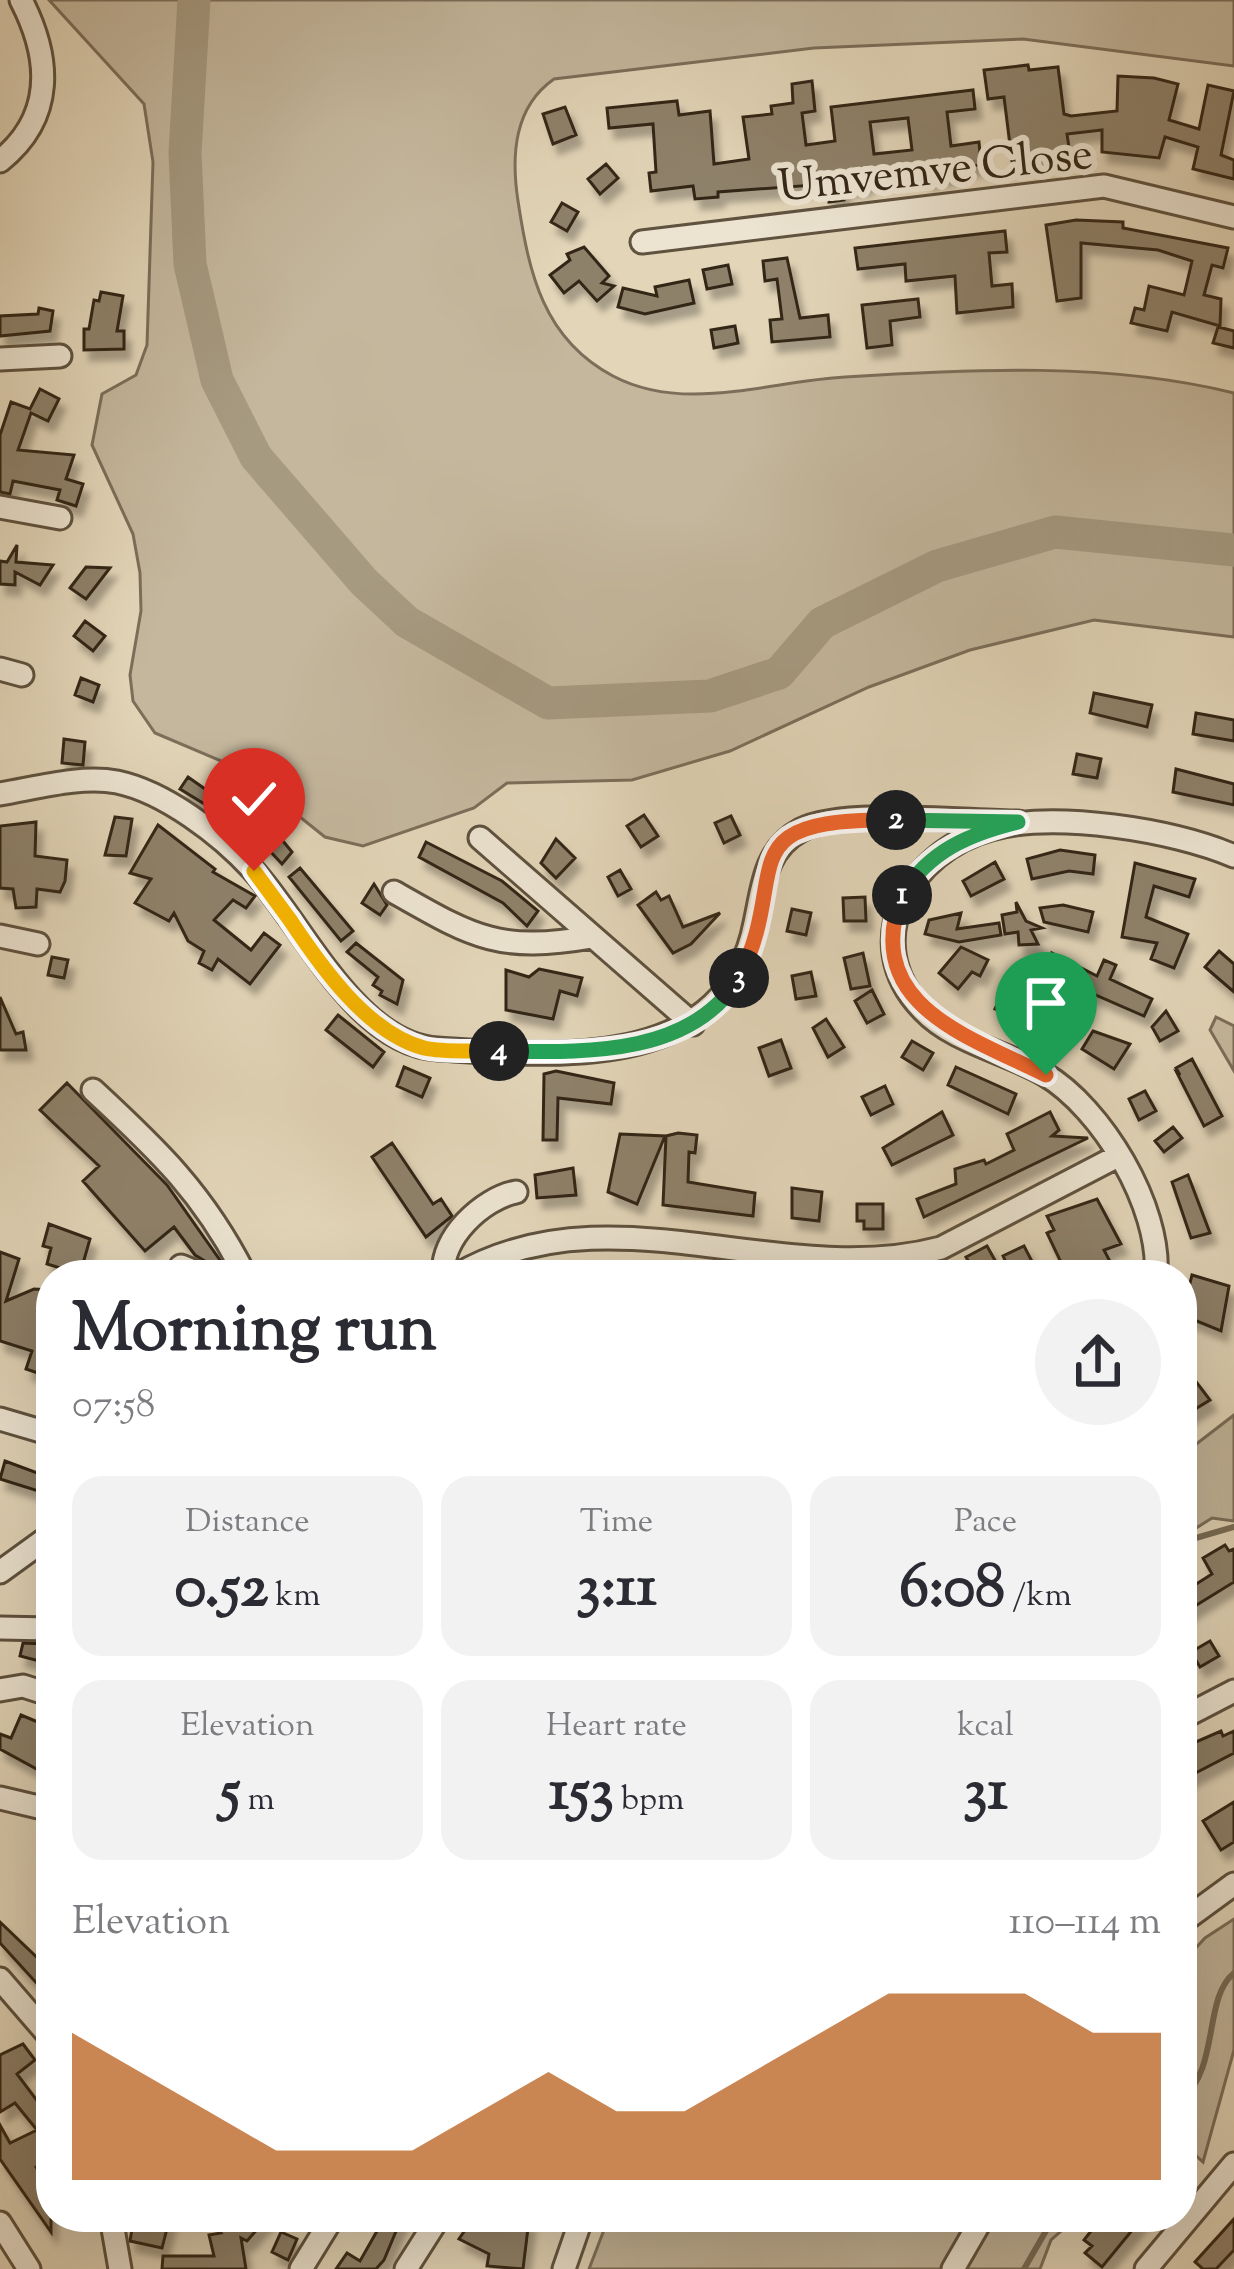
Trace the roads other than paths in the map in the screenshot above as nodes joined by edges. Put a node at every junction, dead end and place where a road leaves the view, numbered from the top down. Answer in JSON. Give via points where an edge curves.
{"nodes":[{"id":1,"x":21,"y":0,"type":"edge"},
{"id":2,"x":0,"y":161,"type":"edge"},
{"id":3,"x":1234,"y":217,"type":"edge"},
{"id":4,"x":642,"y":242,"type":"dead end"},
{"id":5,"x":60,"y":356,"type":"dead end"},
{"id":6,"x":0,"y":359,"type":"edge"},
{"id":7,"x":0,"y":507,"type":"edge"},
{"id":8,"x":60,"y":518,"type":"dead end"},
{"id":9,"x":0,"y":794,"type":"edge"},
{"id":10,"x":1018,"y":822,"type":"junction"},
{"id":11,"x":480,"y":838,"type":"dead end"},
{"id":12,"x":1234,"y":856,"type":"edge"},
{"id":13,"x":394,"y":892,"type":"dead end"},
{"id":14,"x":0,"y":936,"type":"edge"},
{"id":15,"x":592,"y":937,"type":"junction"},
{"id":16,"x":38,"y":944,"type":"dead end"},
{"id":17,"x":693,"y":1024,"type":"junction"},
{"id":18,"x":93,"y":1090,"type":"dead end"},
{"id":19,"x":1116,"y":1157,"type":"junction"},
{"id":20,"x":516,"y":1192,"type":"dead end"},
{"id":21,"x":237,"y":1260,"type":"edge"},
{"id":22,"x":445,"y":1260,"type":"edge"},
{"id":23,"x":491,"y":1260,"type":"edge"},
{"id":24,"x":1154,"y":1260,"type":"edge"},
{"id":25,"x":4,"y":1423,"type":"edge"},
{"id":26,"x":36,"y":1430,"type":"edge"},
{"id":27,"x":36,"y":1546,"type":"edge"},
{"id":28,"x":0,"y":1572,"type":"edge"},
{"id":29,"x":0,"y":1628,"type":"edge"},
{"id":30,"x":36,"y":1629,"type":"edge"},
{"id":31,"x":0,"y":1690,"type":"edge"},
{"id":32,"x":36,"y":1690,"type":"edge"},
{"id":33,"x":1234,"y":1691,"type":"edge"},
{"id":34,"x":1197,"y":1710,"type":"edge"},
{"id":35,"x":0,"y":1798,"type":"edge"},
{"id":36,"x":36,"y":1806,"type":"edge"},
{"id":37,"x":1234,"y":1884,"type":"edge"},
{"id":38,"x":1197,"y":1911,"type":"edge"},
{"id":39,"x":0,"y":1979,"type":"edge"},
{"id":40,"x":36,"y":2021,"type":"edge"},
{"id":41,"x":1234,"y":2164,"type":"edge"},
{"id":42,"x":1197,"y":2208,"type":"edge"},
{"id":43,"x":0,"y":2223,"type":"edge"},
{"id":44,"x":114,"y":2232,"type":"edge"},
{"id":45,"x":324,"y":2232,"type":"edge"},
{"id":46,"x":429,"y":2232,"type":"edge"},
{"id":47,"x":577,"y":2232,"type":"edge"},
{"id":48,"x":974,"y":2232,"type":"edge"},
{"id":49,"x":1177,"y":2232,"type":"edge"},
{"id":50,"x":28,"y":2269,"type":"edge"},
{"id":51,"x":120,"y":2269,"type":"edge"},
{"id":52,"x":301,"y":2269,"type":"edge"},
{"id":53,"x":406,"y":2269,"type":"edge"},
{"id":54,"x":564,"y":2269,"type":"edge"},
{"id":55,"x":953,"y":2269,"type":"edge"},
{"id":56,"x":1146,"y":2269,"type":"edge"}],
"edges":[{"from":1,"to":2,"type":"street","via":[[43,47],[41,104]]},
{"from":3,"to":4,"type":"street","name":"Umvemve Close","via":[[1104,186]]},
{"from":5,"to":6,"type":"street"},
{"from":7,"to":8,"type":"street"},
{"from":9,"to":17,"type":"street","via":[[103,780],[172,808],[242,859],[334,979],[386,1028],[420,1046],[604,1048]]},
{"from":10,"to":12,"type":"street","via":[[1148,834]]},
{"from":10,"to":17,"type":"street","via":[[841,820],[797,832],[767,866],[737,980]]},
{"from":10,"to":19,"type":"street","via":[[956,842],[914,876],[893,927],[901,974],[938,1023],[1072,1095]]},
{"from":11,"to":15,"type":"street"},
{"from":13,"to":15,"type":"street","via":[[491,941]]},
{"from":14,"to":16,"type":"street"},
{"from":15,"to":17,"type":"street"},
{"from":18,"to":21,"type":"street","via":[[184,1176]]},
{"from":19,"to":23,"type":"street","via":[[919,1254],[873,1258],[591,1235],[522,1246]]},
{"from":19,"to":24,"type":"street","via":[[1151,1229]]},
{"from":20,"to":22,"type":"street","via":[[480,1207]]},
{"from":25,"to":26,"type":"street"},
{"from":27,"to":28,"type":"street"},
{"from":29,"to":30,"type":"street"},
{"from":31,"to":32,"type":"street"},
{"from":33,"to":34,"type":"street"},
{"from":35,"to":36,"type":"street"},
{"from":37,"to":38,"type":"street"},
{"from":39,"to":40,"type":"street"},
{"from":41,"to":42,"type":"street"},
{"from":43,"to":50,"type":"street"},
{"from":44,"to":51,"type":"street"},
{"from":45,"to":52,"type":"street"},
{"from":46,"to":53,"type":"street"},
{"from":47,"to":54,"type":"street"},
{"from":48,"to":55,"type":"street"},
{"from":49,"to":56,"type":"street"}]}
